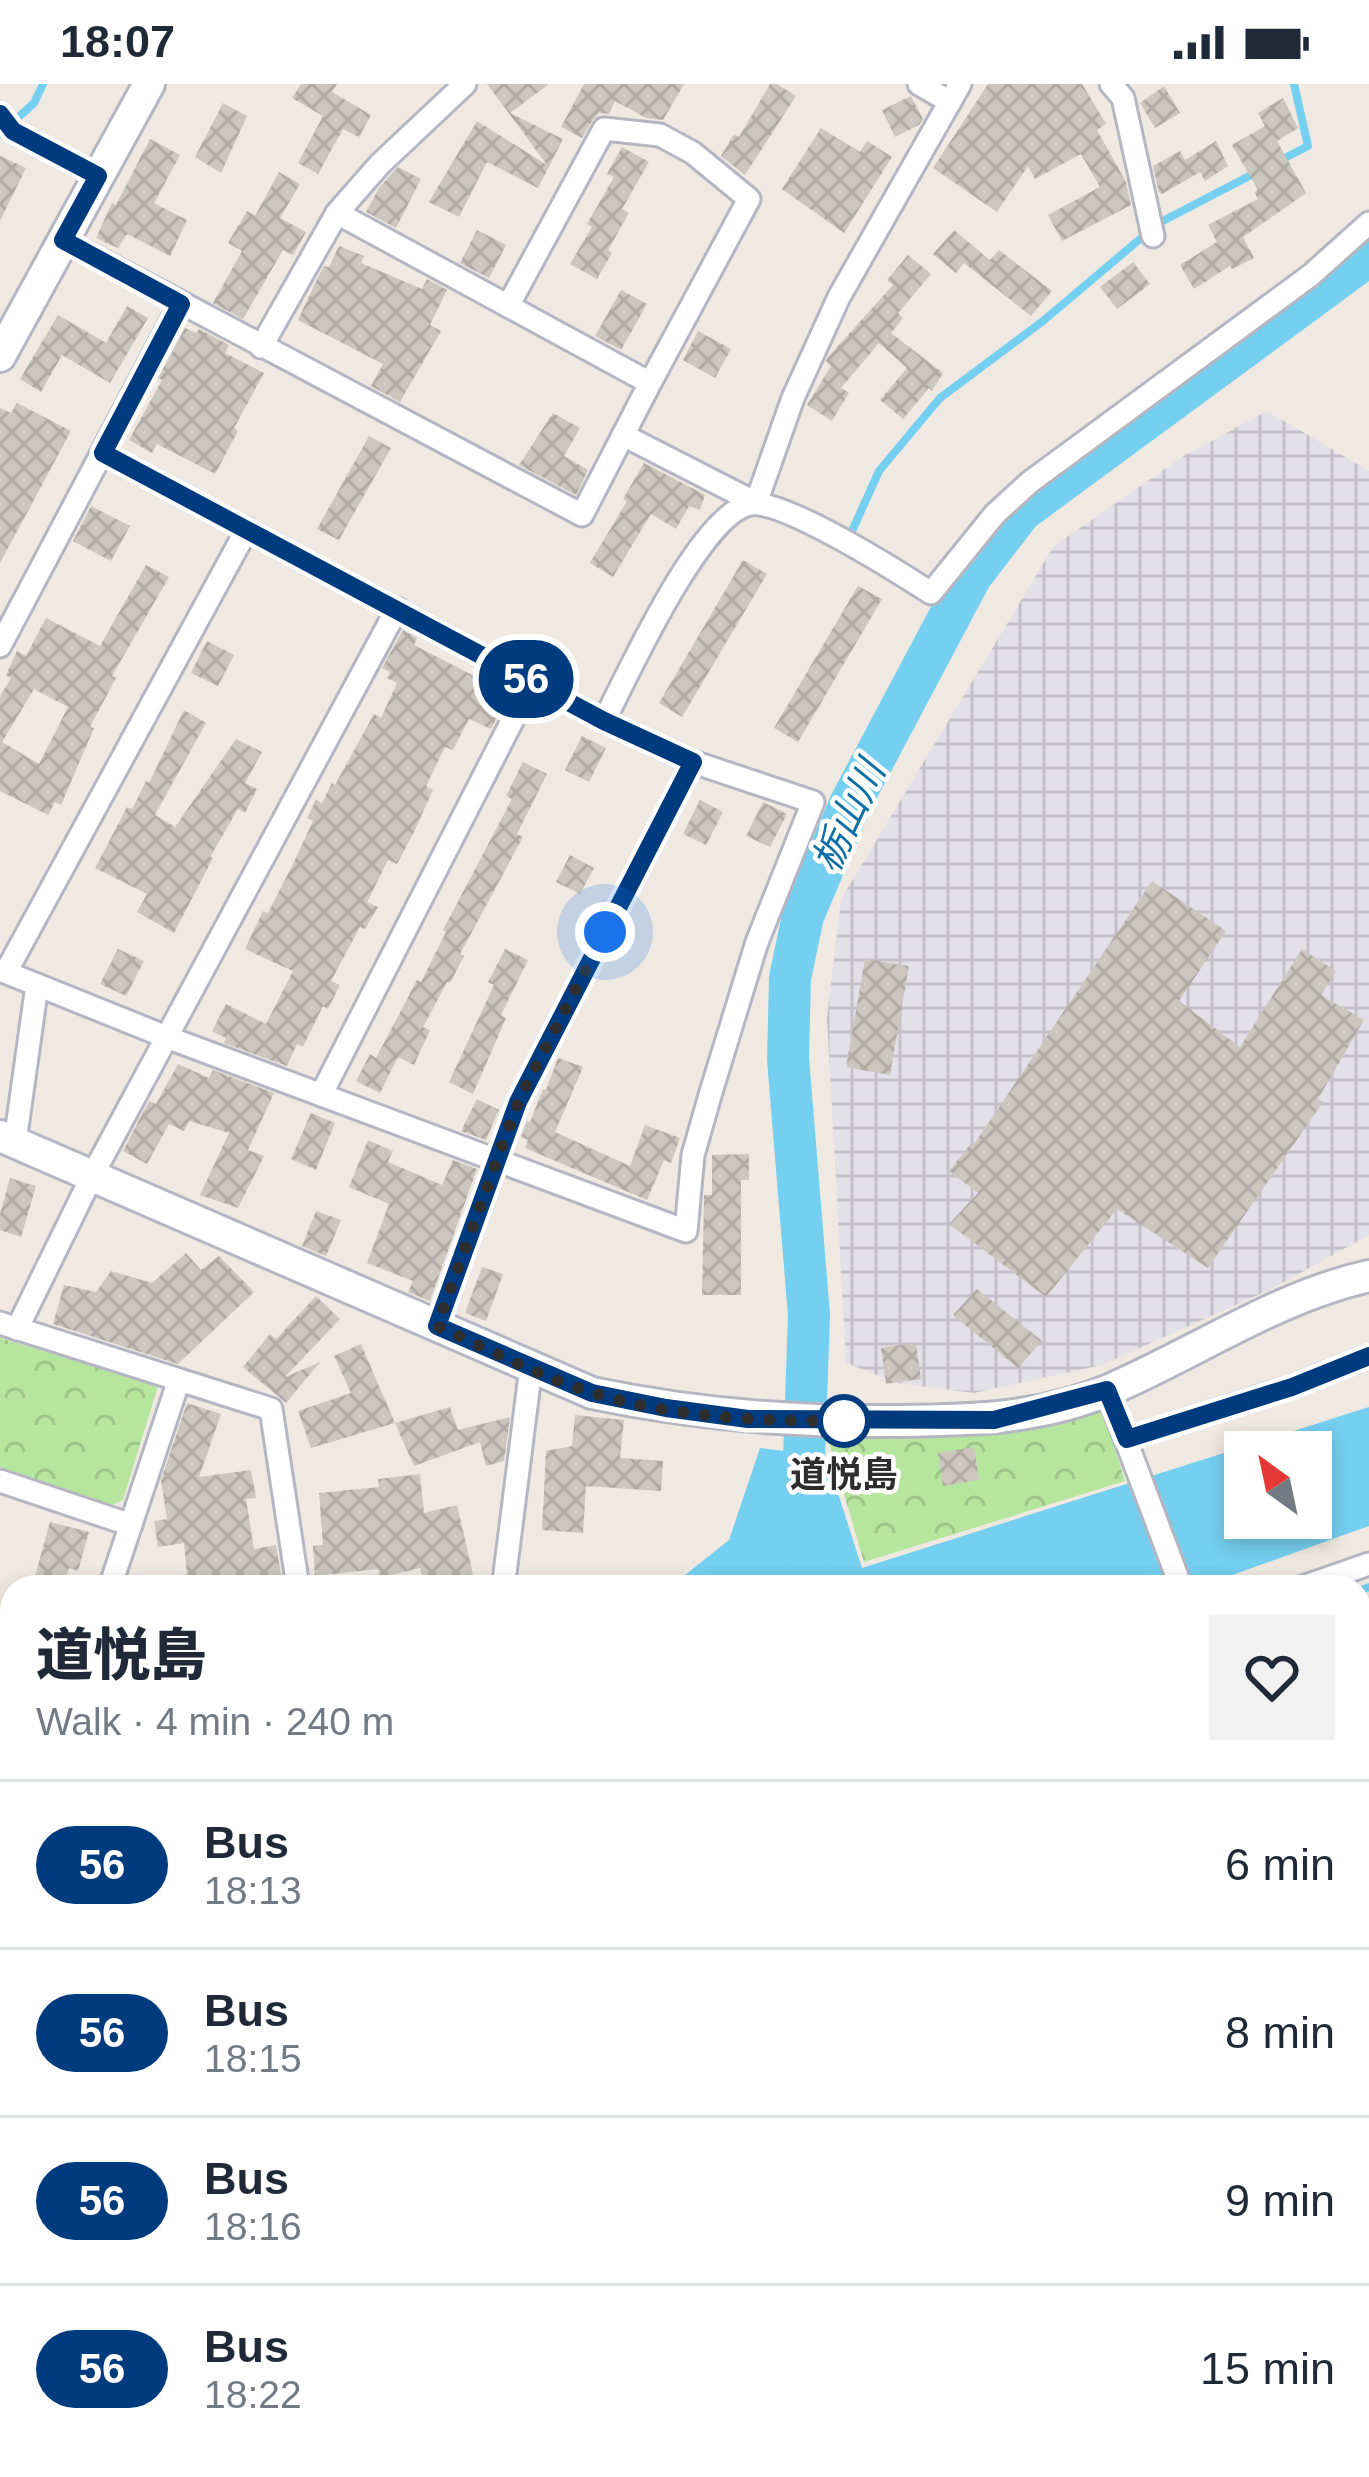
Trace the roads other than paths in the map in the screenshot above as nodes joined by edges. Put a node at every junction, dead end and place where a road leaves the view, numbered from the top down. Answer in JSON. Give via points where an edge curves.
{"nodes":[{"id":1,"x":149,"y":84,"type":"edge"},
{"id":2,"x":465,"y":84,"type":"edge"},
{"id":3,"x":919,"y":84,"type":"edge"},
{"id":4,"x":1112,"y":84,"type":"edge"},
{"id":5,"x":955,"y":93,"type":"edge"},
{"id":6,"x":0,"y":114,"type":"edge"},
{"id":7,"x":98,"y":176,"type":"junction"},
{"id":8,"x":337,"y":213,"type":"junction"},
{"id":9,"x":1369,"y":223,"type":"edge"},
{"id":10,"x":1153,"y":236,"type":"dead end"},
{"id":11,"x":63,"y":240,"type":"junction"},
{"id":12,"x":181,"y":304,"type":"junction"},
{"id":13,"x":508,"y":306,"type":"junction"},
{"id":14,"x":261,"y":347,"type":"junction"},
{"id":15,"x":0,"y":356,"type":"edge"},
{"id":16,"x":650,"y":383,"type":"junction"},
{"id":17,"x":623,"y":435,"type":"junction"},
{"id":18,"x":103,"y":453,"type":"junction"},
{"id":19,"x":756,"y":503,"type":"junction"},
{"id":20,"x":247,"y":529,"type":"junction"},
{"id":21,"x":397,"y":609,"type":"junction"},
{"id":22,"x":0,"y":646,"type":"edge"},
{"id":23,"x":532,"y":682,"type":"junction"},
{"id":24,"x":604,"y":721,"type":"junction"},
{"id":25,"x":693,"y":762,"type":"junction"},
{"id":26,"x":3,"y":971,"type":"edge"},
{"id":27,"x":37,"y":985,"type":"junction"},
{"id":28,"x":169,"y":1038,"type":"junction"},
{"id":29,"x":321,"y":1095,"type":"junction"},
{"id":30,"x":8,"y":1139,"type":"edge"},
{"id":31,"x":497,"y":1160,"type":"junction"},
{"id":32,"x":92,"y":1176,"type":"junction"},
{"id":33,"x":1369,"y":1276,"type":"edge"},
{"id":34,"x":9,"y":1326,"type":"edge"},
{"id":35,"x":437,"y":1326,"type":"junction"},
{"id":36,"x":1369,"y":1356,"type":"edge"},
{"id":37,"x":531,"y":1367,"type":"junction"},
{"id":38,"x":179,"y":1380,"type":"junction"},
{"id":39,"x":1107,"y":1390,"type":"junction"},
{"id":40,"x":1130,"y":1447,"type":"junction"},
{"id":41,"x":0,"y":1481,"type":"edge"},
{"id":42,"x":131,"y":1525,"type":"junction"},
{"id":43,"x":1369,"y":1564,"type":"edge"},
{"id":44,"x":114,"y":1575,"type":"edge"},
{"id":45,"x":296,"y":1575,"type":"edge"},
{"id":46,"x":505,"y":1575,"type":"edge"},
{"id":47,"x":1176,"y":1575,"type":"edge"},
{"id":48,"x":1338,"y":1575,"type":"edge"}],
"edges":[{"from":1,"to":7,"type":"street"},
{"from":2,"to":8,"type":"street"},
{"from":3,"to":5,"type":"street"},
{"from":4,"to":10,"type":"street","via":[[1123,98]]},
{"from":5,"to":19,"type":"street","via":[[839,297]]},
{"from":6,"to":7,"type":"street","via":[[13,131]]},
{"from":7,"to":11,"type":"street"},
{"from":8,"to":13,"type":"street"},
{"from":8,"to":14,"type":"street"},
{"from":9,"to":19,"type":"street","via":[[1311,275],[1030,482],[931,593],[854,543]]},
{"from":11,"to":12,"type":"street"},
{"from":11,"to":15,"type":"street"},
{"from":12,"to":14,"type":"street"},
{"from":12,"to":18,"type":"street"},
{"from":13,"to":16,"type":"street"},
{"from":13,"to":16,"type":"street","via":[[604,129],[660,135],[748,199]]},
{"from":14,"to":17,"type":"street","via":[[582,515]]},
{"from":16,"to":17,"type":"street"},
{"from":17,"to":19,"type":"street"},
{"from":18,"to":20,"type":"street"},
{"from":18,"to":22,"type":"street"},
{"from":19,"to":24,"type":"street","via":[[730,511],[675,584]]},
{"from":20,"to":21,"type":"street"},
{"from":20,"to":26,"type":"street"},
{"from":21,"to":23,"type":"street"},
{"from":21,"to":28,"type":"street"},
{"from":23,"to":24,"type":"street"},
{"from":23,"to":29,"type":"street"},
{"from":24,"to":25,"type":"street"},
{"from":25,"to":31,"type":"street","via":[[518,1102]]},
{"from":25,"to":31,"type":"street","via":[[813,802],[757,942],[711,1092],[693,1155],[686,1231]]},
{"from":26,"to":27,"type":"street"},
{"from":27,"to":28,"type":"street"},
{"from":27,"to":30,"type":"street"},
{"from":28,"to":29,"type":"street"},
{"from":28,"to":32,"type":"street"},
{"from":29,"to":31,"type":"street"},
{"from":30,"to":32,"type":"street"},
{"from":31,"to":35,"type":"street"},
{"from":32,"to":34,"type":"street"},
{"from":32,"to":35,"type":"street"},
{"from":33,"to":39,"type":"street","via":[[1258,1315]]},
{"from":34,"to":38,"type":"street"},
{"from":35,"to":37,"type":"street"},
{"from":36,"to":40,"type":"street"},
{"from":37,"to":39,"type":"street","via":[[592,1393],[748,1419],[994,1420]]},
{"from":37,"to":46,"type":"street"},
{"from":38,"to":42,"type":"street"},
{"from":38,"to":45,"type":"street","via":[[271,1409]]},
{"from":39,"to":40,"type":"street"},
{"from":40,"to":47,"type":"street"},
{"from":41,"to":42,"type":"street"},
{"from":42,"to":44,"type":"street"},
{"from":43,"to":48,"type":"street"}]}
